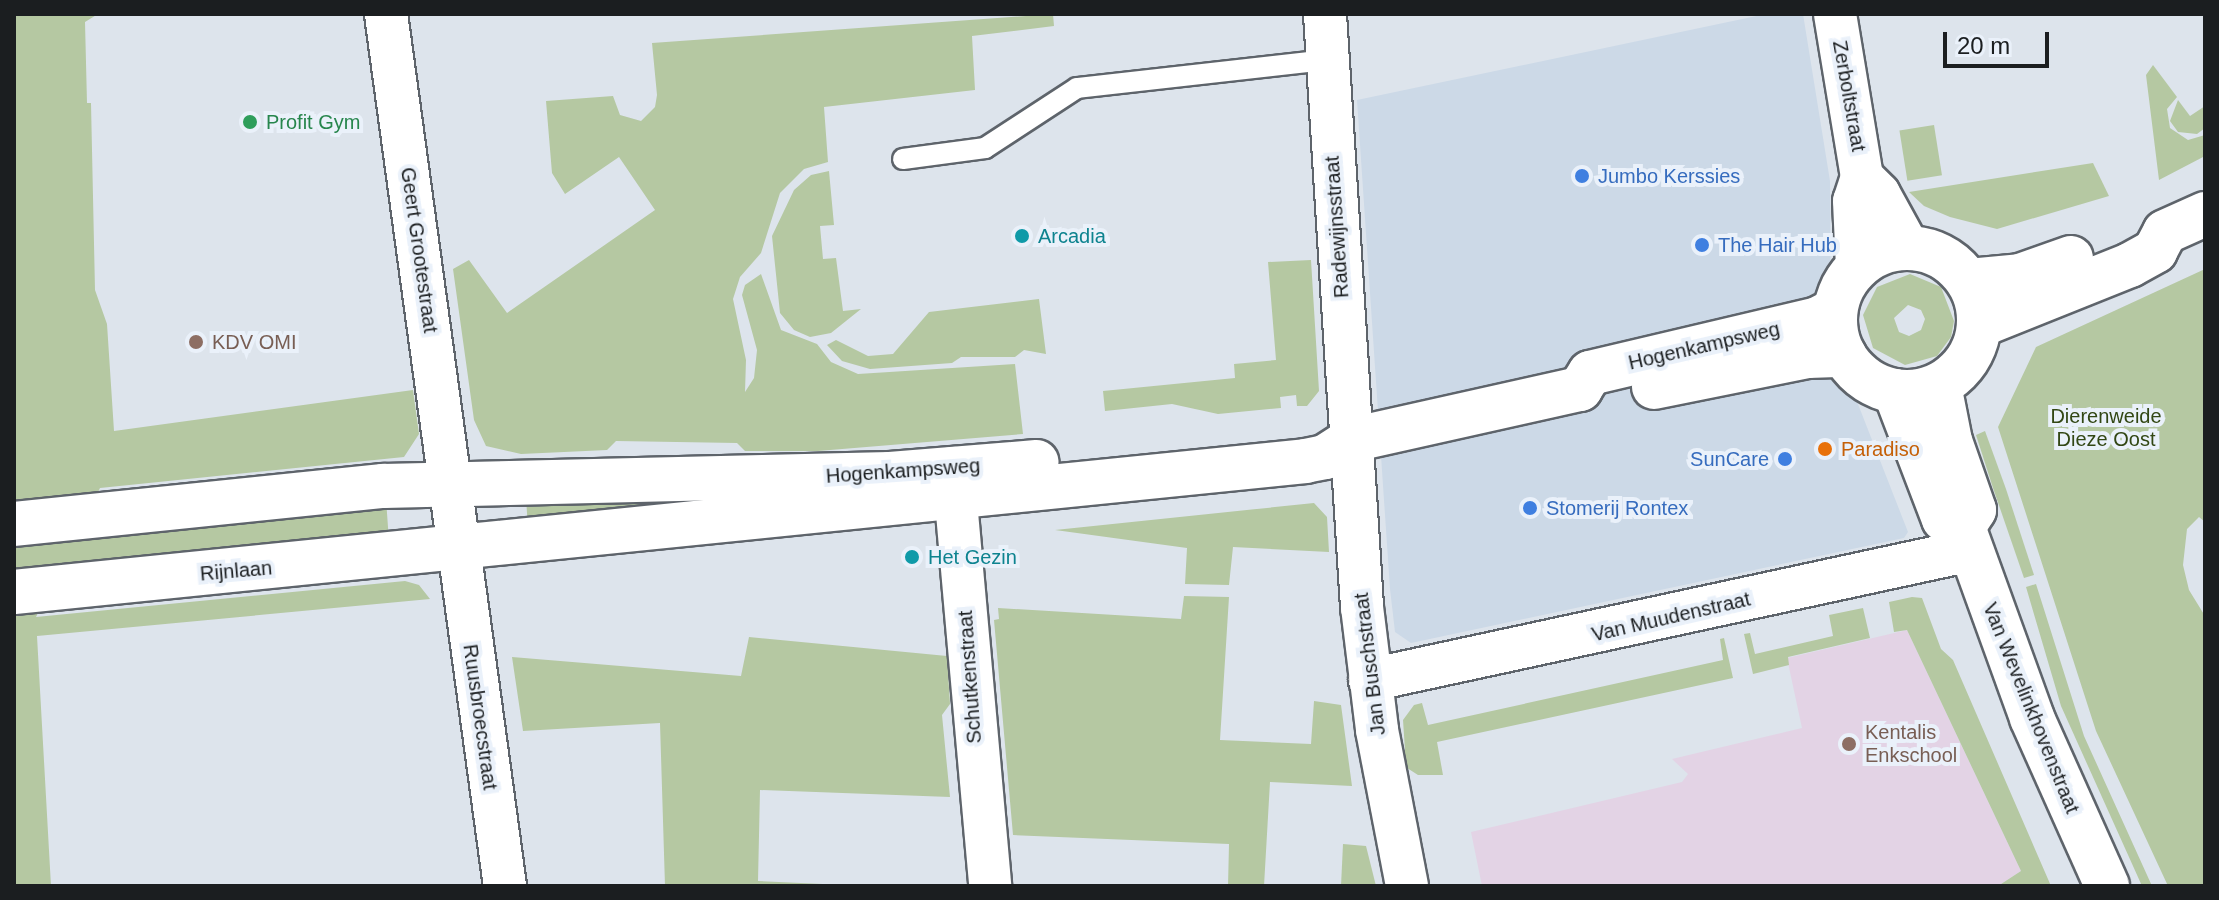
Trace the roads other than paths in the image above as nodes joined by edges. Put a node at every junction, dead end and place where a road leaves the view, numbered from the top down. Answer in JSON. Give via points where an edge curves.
{"nodes":[{"id":1,"x":386,"y":14,"type":"edge"},
{"id":2,"x":1325,"y":14,"type":"edge"},
{"id":3,"x":1835,"y":14,"type":"edge"},
{"id":4,"x":1328,"y":60,"type":"junction"},
{"id":5,"x":903,"y":159,"type":"dead end"},
{"id":6,"x":1862,"y":177,"type":"junction"},
{"id":7,"x":2205,"y":214,"type":"edge"},
{"id":8,"x":2165,"y":232,"type":"junction"},
{"id":9,"x":1908,"y":247,"type":"junction"},
{"id":10,"x":1857,"y":267,"type":"junction"},
{"id":11,"x":1969,"y":281,"type":"junction"},
{"id":12,"x":1835,"y":310,"type":"junction"},
{"id":13,"x":1980,"y":325,"type":"junction"},
{"id":14,"x":1844,"y":355,"type":"junction"},
{"id":15,"x":1939,"y":385,"type":"junction"},
{"id":16,"x":1580,"y":389,"type":"junction"},
{"id":17,"x":1895,"y":391,"type":"junction"},
{"id":18,"x":1351,"y":440,"type":"junction"},
{"id":19,"x":955,"y":484,"type":"junction"},
{"id":20,"x":450,"y":485,"type":"junction"},
{"id":21,"x":14,"y":524,"type":"edge"},
{"id":22,"x":1967,"y":538,"type":"junction"},
{"id":23,"x":457,"y":548,"type":"junction"},
{"id":24,"x":14,"y":592,"type":"edge"},
{"id":25,"x":1370,"y":680,"type":"junction"},
{"id":26,"x":505,"y":886,"type":"edge"},
{"id":27,"x":990,"y":886,"type":"edge"},
{"id":28,"x":1407,"y":886,"type":"edge"},
{"id":29,"x":2107,"y":886,"type":"edge"}],
"edges":[{"from":1,"to":20,"type":"street","name":"Geert Grootestraat"},
{"from":2,"to":4,"type":"street","name":"Radewijnsstraat"},
{"from":3,"to":6,"type":"street","name":"Zerboltstraat"},
{"from":4,"to":5,"type":"lane","via":[[1077,88],[985,148]]},
{"from":4,"to":18,"type":"street","name":"Radewijnsstraat"},
{"from":6,"to":9,"type":"street","name":"Zerboltstraat","via":[[1879,194]]},
{"from":6,"to":10,"type":"street","name":"Zerboltstraat","via":[[1854,201]]},
{"from":7,"to":8,"type":"street"},
{"from":8,"to":11,"type":"street","via":[[2145,226],[2030,273]]},
{"from":8,"to":13,"type":"street","via":[[2155,251],[2130,265]]},
{"from":9,"to":10,"type":"street","via":[[1886,250]]},
{"from":9,"to":11,"type":"street","via":[[1942,256]]},
{"from":10,"to":12,"type":"street"},
{"from":11,"to":13,"type":"street"},
{"from":12,"to":14,"type":"street"},
{"from":12,"to":16,"type":"street","name":"Hogenkampsweg","via":[[1818,319],[1590,373]]},
{"from":13,"to":15,"type":"street","via":[[1969,358]]},
{"from":14,"to":16,"type":"street","name":"Hogenkampsweg","via":[[1808,356],[1595,399]]},
{"from":14,"to":17,"type":"street","via":[[1865,380]]},
{"from":15,"to":17,"type":"street"},
{"from":15,"to":22,"type":"street","name":"Van Wevelinkhovenstraat","via":[[1950,441],[1974,510]]},
{"from":16,"to":18,"type":"street","name":"Hogenkampsweg"},
{"from":17,"to":22,"type":"street","name":"Van Wevelinkhovenstraat","via":[[1944,519]]},
{"from":18,"to":19,"type":"street","name":"Hogenkampsweg","via":[[1313,430]]},
{"from":18,"to":25,"type":"street","name":"Jan Buschstraat"},
{"from":19,"to":20,"type":"street","name":"Hogenkampsweg","via":[[890,474]]},
{"from":19,"to":23,"type":"street","name":"Hogenkampsweg"},
{"from":19,"to":27,"type":"street","name":"Schutkenstraat"},
{"from":20,"to":21,"type":"street","via":[[383,486]]},
{"from":20,"to":23,"type":"street","name":"Geert Grootestraat"},
{"from":22,"to":25,"type":"street","name":"Van Muudenstraat"},
{"from":22,"to":29,"type":"street","name":"Van Wevelinkhovenstraat","via":[[2032,718]]},
{"from":23,"to":24,"type":"street","name":"Rijnlaan"},
{"from":23,"to":26,"type":"street","name":"Ruusbroecstraat"},
{"from":25,"to":28,"type":"street","name":"Jan Buschstraat"}]}
